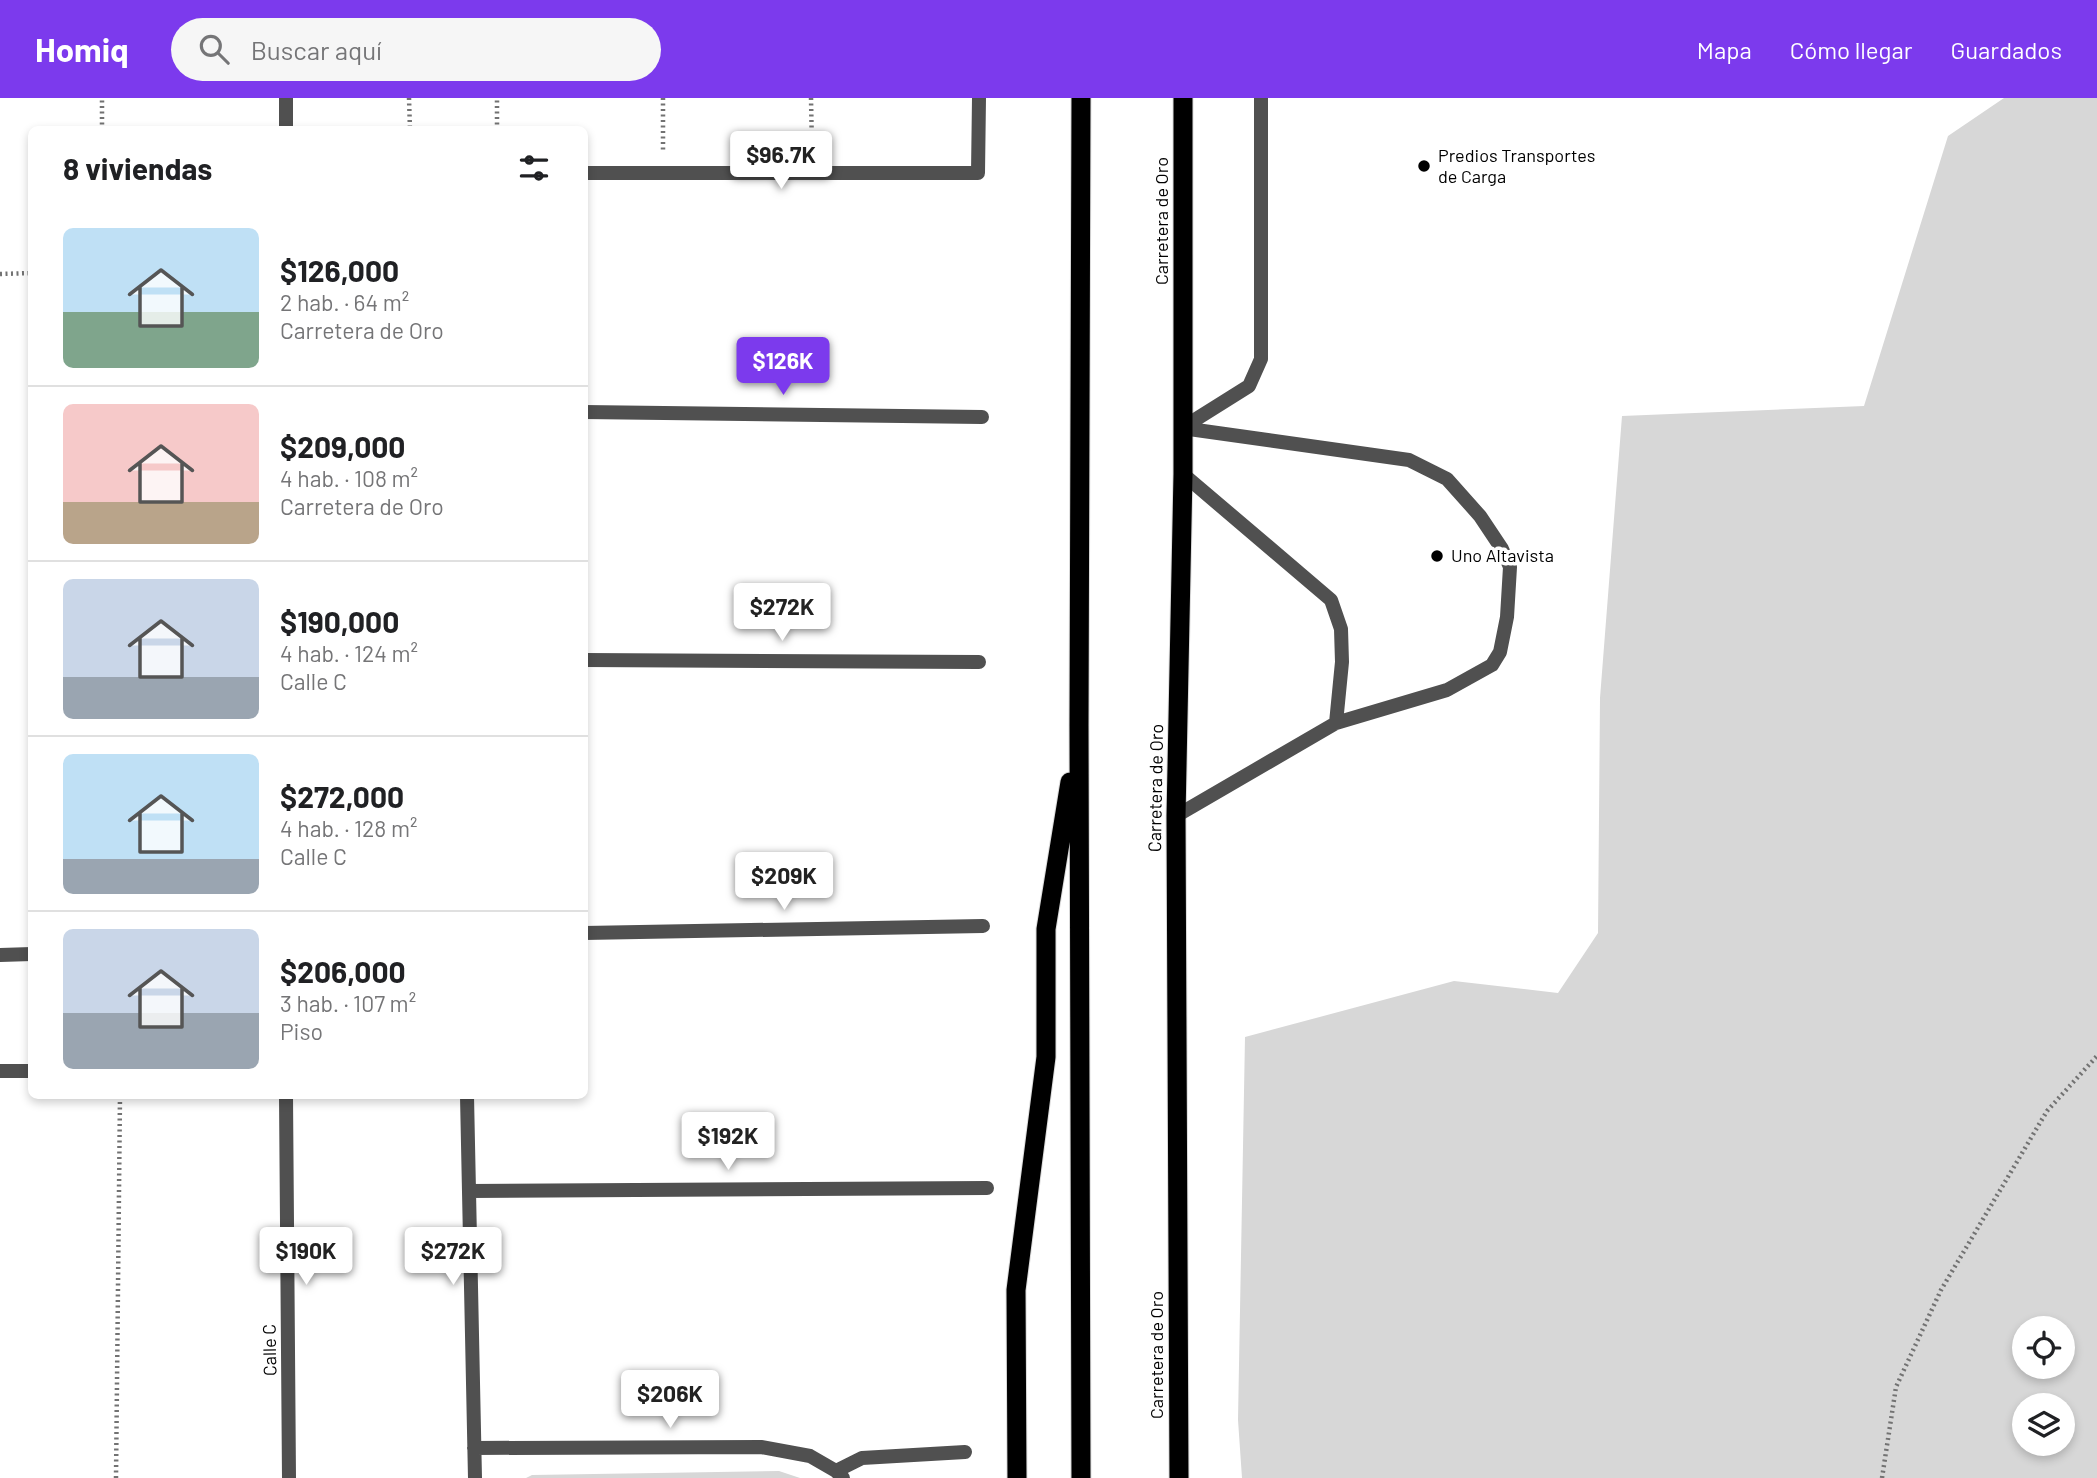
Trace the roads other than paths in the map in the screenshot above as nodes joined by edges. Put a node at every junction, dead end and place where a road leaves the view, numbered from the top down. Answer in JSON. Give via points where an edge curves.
{"nodes":[{"id":1,"x":286,"y":98,"type":"edge"},
{"id":2,"x":979,"y":98,"type":"edge"},
{"id":3,"x":1081,"y":98,"type":"edge"},
{"id":4,"x":1183,"y":98,"type":"edge"},
{"id":5,"x":1261,"y":98,"type":"edge"},
{"id":6,"x":286,"y":126,"type":"edge"},
{"id":7,"x":588,"y":173,"type":"edge"},
{"id":8,"x":588,"y":412,"type":"edge"},
{"id":9,"x":982,"y":416,"type":"dead end"},
{"id":10,"x":1182,"y":428,"type":"junction"},
{"id":11,"x":1183,"y":474,"type":"junction"},
{"id":12,"x":588,"y":660,"type":"edge"},
{"id":13,"x":979,"y":662,"type":"dead end"},
{"id":14,"x":1336,"y":723,"type":"junction"},
{"id":15,"x":1079,"y":726,"type":"junction"},
{"id":16,"x":1175,"y":816,"type":"junction"},
{"id":17,"x":983,"y":926,"type":"dead end"},
{"id":18,"x":588,"y":933,"type":"edge"},
{"id":19,"x":28,"y":954,"type":"edge"},
{"id":20,"x":0,"y":955,"type":"edge"},
{"id":21,"x":0,"y":1071,"type":"edge"},
{"id":22,"x":28,"y":1071,"type":"edge"},
{"id":23,"x":286,"y":1099,"type":"edge"},
{"id":24,"x":467,"y":1099,"type":"edge"},
{"id":25,"x":987,"y":1188,"type":"dead end"},
{"id":26,"x":468,"y":1191,"type":"junction"},
{"id":27,"x":474,"y":1448,"type":"junction"},
{"id":28,"x":965,"y":1452,"type":"dead end"},
{"id":29,"x":840,"y":1474,"type":"edge"},
{"id":30,"x":289,"y":1478,"type":"edge"},
{"id":31,"x":475,"y":1478,"type":"edge"},
{"id":32,"x":1017,"y":1478,"type":"edge"},
{"id":33,"x":1081,"y":1478,"type":"edge"},
{"id":34,"x":1179,"y":1478,"type":"edge"}],
"edges":[{"from":1,"to":6,"type":"street"},
{"from":2,"to":7,"type":"street","via":[[978,173]]},
{"from":3,"to":15,"type":"highway"},
{"from":4,"to":10,"type":"highway","name":"Carretera de Oro"},
{"from":5,"to":10,"type":"street","via":[[1261,359],[1249,386]]},
{"from":8,"to":9,"type":"street"},
{"from":10,"to":11,"type":"highway","name":"Carretera de Oro"},
{"from":10,"to":14,"type":"street","via":[[1409,460],[1447,478],[1502,549],[1510,567],[1507,617],[1500,652],[1492,665],[1447,690]]},
{"from":11,"to":14,"type":"street","via":[[1331,600],[1341,629]]},
{"from":11,"to":16,"type":"highway","name":"Carretera de Oro"},
{"from":12,"to":13,"type":"street"},
{"from":14,"to":16,"type":"street"},
{"from":15,"to":32,"type":"highway","via":[[1046,929],[1046,1057],[1016,1290]]},
{"from":15,"to":33,"type":"highway"},
{"from":16,"to":34,"type":"highway","name":"Carretera de Oro"},
{"from":17,"to":18,"type":"street"},
{"from":19,"to":20,"type":"street"},
{"from":21,"to":22,"type":"street"},
{"from":23,"to":30,"type":"street","name":"Calle C"},
{"from":24,"to":26,"type":"street"},
{"from":25,"to":26,"type":"street"},
{"from":26,"to":27,"type":"street"},
{"from":27,"to":29,"type":"street","via":[[761,1447],[810,1456]]},
{"from":27,"to":31,"type":"street"},
{"from":28,"to":29,"type":"street","via":[[862,1458]]}]}
